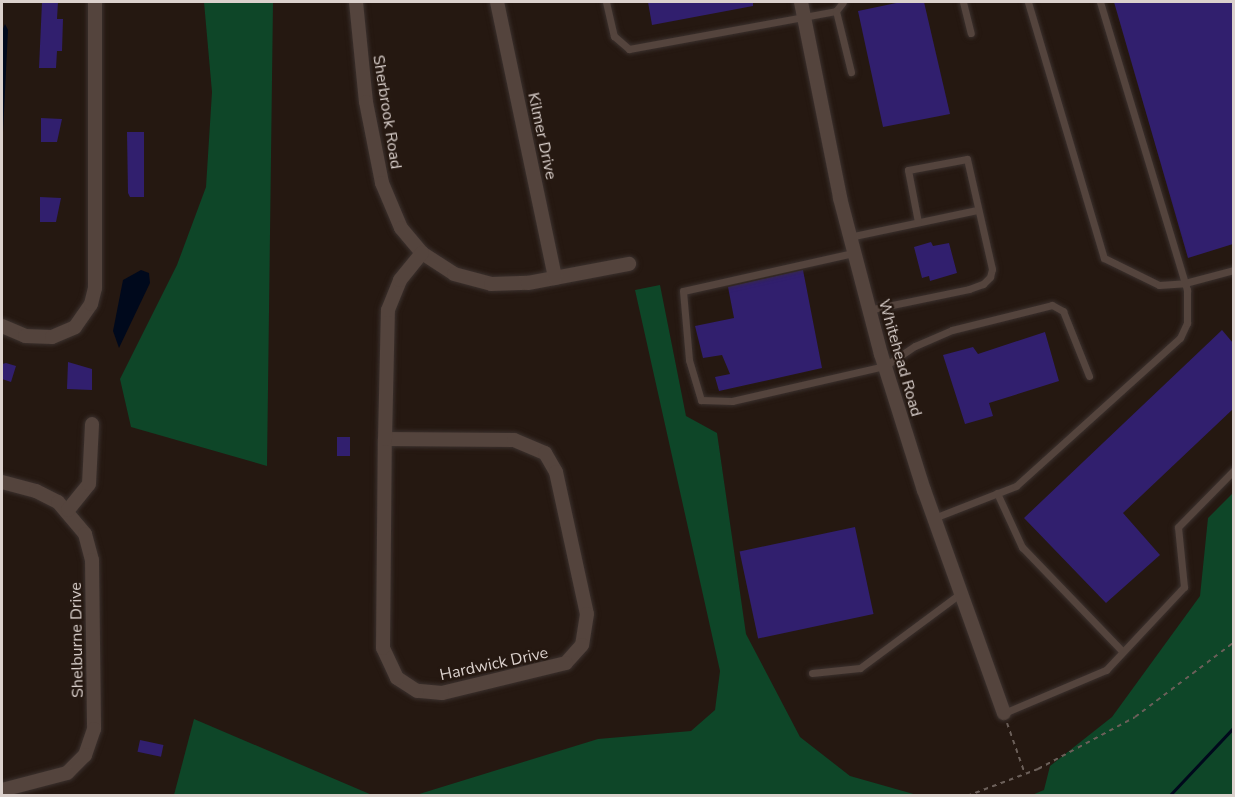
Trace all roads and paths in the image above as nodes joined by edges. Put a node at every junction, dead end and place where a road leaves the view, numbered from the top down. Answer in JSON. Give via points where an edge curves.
{"nodes":[{"id":1,"x":95,"y":2,"type":"edge"},
{"id":2,"x":356,"y":2,"type":"edge"},
{"id":3,"x":497,"y":2,"type":"edge"},
{"id":4,"x":606,"y":2,"type":"edge"},
{"id":5,"x":801,"y":2,"type":"edge"},
{"id":6,"x":843,"y":2,"type":"edge"},
{"id":7,"x":963,"y":2,"type":"edge"},
{"id":8,"x":1028,"y":2,"type":"edge"},
{"id":9,"x":1100,"y":2,"type":"edge"},
{"id":10,"x":836,"y":11,"type":"junction"},
{"id":11,"x":804,"y":17,"type":"junction"},
{"id":12,"x":971,"y":33,"type":"dead end"},
{"id":13,"x":851,"y":72,"type":"dead end"},
{"id":14,"x":977,"y":210,"type":"junction"},
{"id":15,"x":918,"y":222,"type":"junction"},
{"id":16,"x":849,"y":237,"type":"junction"},
{"id":17,"x":422,"y":253,"type":"junction"},
{"id":18,"x":853,"y":253,"type":"junction"},
{"id":19,"x":628,"y":264,"type":"dead end"},
{"id":20,"x":1233,"y":270,"type":"edge"},
{"id":21,"x":555,"y":278,"type":"junction"},
{"id":22,"x":1185,"y":283,"type":"junction"},
{"id":23,"x":868,"y":310,"type":"junction"},
{"id":24,"x":2,"y":326,"type":"edge"},
{"id":25,"x":885,"y":366,"type":"junction"},
{"id":26,"x":1089,"y":376,"type":"dead end"},
{"id":27,"x":92,"y":424,"type":"dead end"},
{"id":28,"x":385,"y":439,"type":"junction"},
{"id":29,"x":1233,"y":470,"type":"edge"},
{"id":30,"x":2,"y":482,"type":"edge"},
{"id":31,"x":997,"y":493,"type":"junction"},
{"id":32,"x":68,"y":510,"type":"junction"},
{"id":33,"x":933,"y":518,"type":"junction"},
{"id":34,"x":961,"y":593,"type":"junction"},
{"id":35,"x":1233,"y":642,"type":"edge"},
{"id":36,"x":1122,"y":651,"type":"junction"},
{"id":37,"x":812,"y":673,"type":"dead end"},
{"id":38,"x":1004,"y":713,"type":"junction"},
{"id":39,"x":1025,"y":774,"type":"junction"},
{"id":40,"x":2,"y":790,"type":"edge"},
{"id":41,"x":967,"y":795,"type":"edge"}],
"edges":[{"from":1,"to":24,"type":"street","via":[[95,288],[91,304],[75,327],[52,337],[25,336]]},
{"from":2,"to":17,"type":"street","name":"Sherbrook Road","via":[[366,102],[382,183],[401,228]]},
{"from":3,"to":21,"type":"street","name":"Kilmer Drive"},
{"from":4,"to":11,"type":"lane","via":[[614,36],[629,49]]},
{"from":5,"to":11,"type":"street","name":"Whitehead Road"},
{"from":6,"to":10,"type":"lane"},
{"from":7,"to":12,"type":"lane"},
{"from":8,"to":22,"type":"lane","via":[[1104,258],[1159,285]]},
{"from":9,"to":22,"type":"lane"},
{"from":10,"to":11,"type":"lane"},
{"from":10,"to":13,"type":"lane"},
{"from":11,"to":16,"type":"street","name":"Whitehead Road"},
{"from":14,"to":15,"type":"lane"},
{"from":14,"to":15,"type":"lane","via":[[967,159],[908,170]]},
{"from":14,"to":23,"type":"lane","via":[[992,269],[983,284]]},
{"from":15,"to":16,"type":"lane"},
{"from":16,"to":18,"type":"street","name":"Whitehead Road"},
{"from":17,"to":21,"type":"street","name":"Sherbrook Road","via":[[454,274],[491,284]]},
{"from":17,"to":28,"type":"street","name":"Hardwick Drive","via":[[400,280],[388,310]]},
{"from":18,"to":23,"type":"street","name":"Whitehead Road"},
{"from":18,"to":25,"type":"lane","via":[[683,291],[689,360],[701,400],[732,401]]},
{"from":19,"to":21,"type":"street","name":"Sherbrook Road"},
{"from":20,"to":22,"type":"lane"},
{"from":22,"to":31,"type":"lane","via":[[1187,315],[1180,338],[1016,486]]},
{"from":23,"to":25,"type":"street","name":"Whitehead Road"},
{"from":25,"to":26,"type":"lane","via":[[915,346],[952,330],[1052,305],[1063,311]]},
{"from":25,"to":33,"type":"street","name":"Whitehead Road"},
{"from":27,"to":32,"type":"street","via":[[89,484]]},
{"from":28,"to":28,"type":"street","name":"Hardwick Drive","via":[[383,648],[397,678],[417,691],[442,693],[566,663],[582,645],[587,614],[556,472],[545,453],[514,440]]},
{"from":29,"to":36,"type":"lane","via":[[1178,527],[1184,587]]},
{"from":30,"to":32,"type":"street","name":"Shelburne Drive","via":[[45,494]]},
{"from":31,"to":33,"type":"lane"},
{"from":31,"to":36,"type":"lane","via":[[1022,547]]},
{"from":32,"to":40,"type":"street","name":"Shelburne Drive","via":[[85,534],[93,560],[94,729],[85,754],[67,772]]},
{"from":33,"to":34,"type":"street","name":"Whitehead Road"},
{"from":34,"to":37,"type":"lane","via":[[860,668]]},
{"from":34,"to":38,"type":"street","name":"Whitehead Road"},
{"from":35,"to":39,"type":"path","via":[[1135,717]]},
{"from":36,"to":38,"type":"lane","via":[[1106,670]]},
{"from":38,"to":39,"type":"path"},
{"from":39,"to":41,"type":"path"}]}
